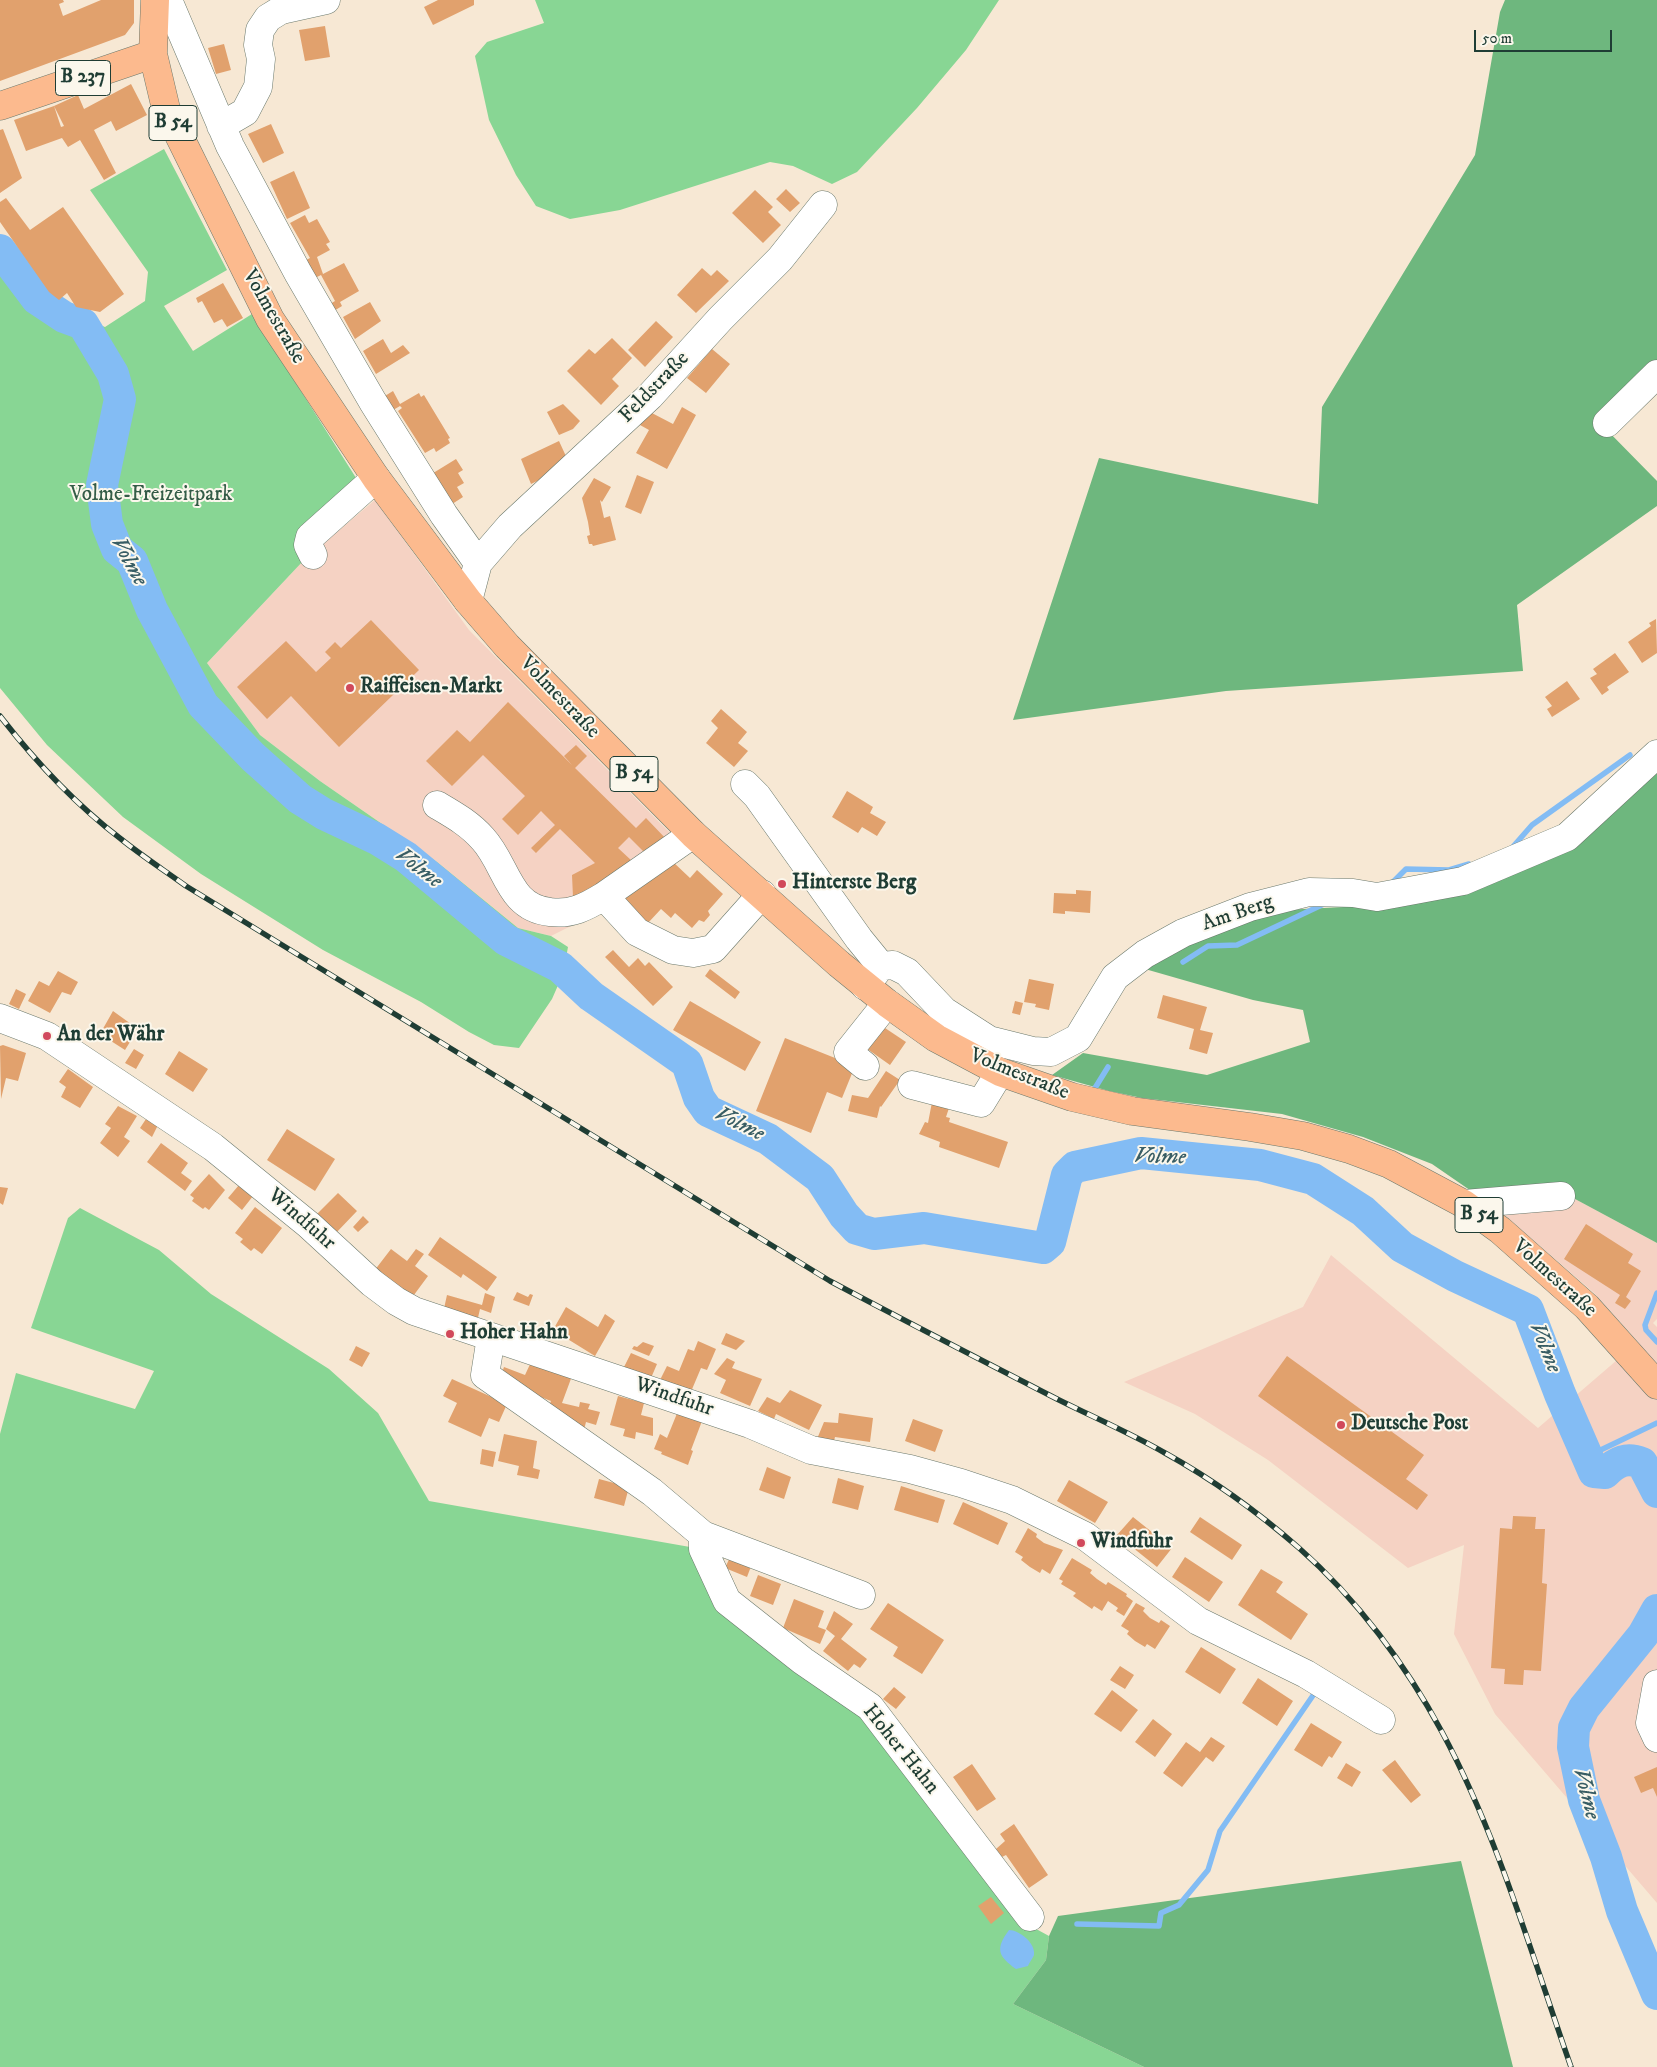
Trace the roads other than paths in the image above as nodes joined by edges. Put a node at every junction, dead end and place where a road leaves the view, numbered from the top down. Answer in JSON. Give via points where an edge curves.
{"nodes":[{"id":1,"x":154,"y":0,"type":"edge"},
{"id":2,"x":168,"y":0,"type":"edge"},
{"id":3,"x":326,"y":0,"type":"edge"},
{"id":4,"x":153,"y":54,"type":"junction"},
{"id":5,"x":0,"y":106,"type":"edge"},
{"id":6,"x":221,"y":126,"type":"junction"},
{"id":7,"x":824,"y":205,"type":"dead end"},
{"id":8,"x":1657,"y":374,"type":"edge"},
{"id":9,"x":1607,"y":423,"type":"dead end"},
{"id":10,"x":376,"y":478,"type":"junction"},
{"id":11,"x":313,"y":555,"type":"dead end"},
{"id":12,"x":478,"y":563,"type":"junction"},
{"id":13,"x":468,"y":601,"type":"junction"},
{"id":14,"x":1657,"y":754,"type":"edge"},
{"id":15,"x":745,"y":784,"type":"dead end"},
{"id":16,"x":437,"y":805,"type":"dead end"},
{"id":17,"x":693,"y":834,"type":"junction"},
{"id":18,"x":762,"y":894,"type":"junction"},
{"id":19,"x":604,"y":896,"type":"junction"},
{"id":20,"x":873,"y":976,"type":"junction"},
{"id":21,"x":886,"y":1002,"type":"junction"},
{"id":22,"x":0,"y":1018,"type":"edge"},
{"id":23,"x":865,"y":1066,"type":"dead end"},
{"id":24,"x":1000,"y":1072,"type":"junction"},
{"id":25,"x":912,"y":1085,"type":"dead end"},
{"id":26,"x":1561,"y":1196,"type":"dead end"},
{"id":27,"x":1464,"y":1204,"type":"junction"},
{"id":28,"x":491,"y":1337,"type":"junction"},
{"id":29,"x":1657,"y":1385,"type":"edge"},
{"id":30,"x":703,"y":1535,"type":"junction"},
{"id":31,"x":861,"y":1595,"type":"dead end"},
{"id":32,"x":1657,"y":1684,"type":"edge"},
{"id":33,"x":1381,"y":1720,"type":"dead end"},
{"id":34,"x":1657,"y":1738,"type":"edge"},
{"id":35,"x":1030,"y":1917,"type":"dead end"}],
"edges":[{"from":1,"to":4,"type":"main road","name":"Volmestraße","number":"B 54"},
{"from":2,"to":6,"type":"street","name":"Volmestraße"},
{"from":3,"to":6,"type":"street","via":[[281,10],[268,18],[260,30],[258,87],[245,112]]},
{"from":4,"to":5,"type":"main road","number":"B 237"},
{"from":4,"to":10,"type":"main road","name":"Volmestraße","number":"B 54","via":[[166,109],[270,319]]},
{"from":6,"to":12,"type":"street","name":"Volmestraße","via":[[298,273],[373,402]]},
{"from":7,"to":12,"type":"street","name":"Feldstraße","via":[[780,259],[650,396],[510,526]]},
{"from":8,"to":9,"type":"street"},
{"from":10,"to":11,"type":"street","via":[[310,537],[308,546]]},
{"from":10,"to":13,"type":"main road","name":"Volmestraße","number":"B 54"},
{"from":12,"to":13,"type":"street"},
{"from":13,"to":17,"type":"main road","name":"Volmestraße","number":"B 54"},
{"from":14,"to":20,"type":"street","name":"Am Berg","via":[[1567,837],[1462,881],[1377,897],[1309,892],[1250,907],[1184,933],[1145,954],[1114,977],[1078,1038],[1051,1052],[989,1040],[944,1011],[907,972],[893,965]]},
{"from":15,"to":20,"type":"street","via":[[757,796],[858,939]]},
{"from":16,"to":19,"type":"street","via":[[463,820],[484,840],[527,906],[562,914],[584,908]]},
{"from":17,"to":18,"type":"main road","name":"Volmestraße","number":"B 54"},
{"from":17,"to":19,"type":"street"},
{"from":18,"to":19,"type":"street","via":[[713,949],[693,953],[673,950],[636,932]]},
{"from":18,"to":20,"type":"main road","name":"Volmestraße","number":"B 54"},
{"from":20,"to":21,"type":"main road","name":"Volmestraße","number":"B 54"},
{"from":21,"to":23,"type":"street","via":[[848,1052]]},
{"from":21,"to":24,"type":"main road","name":"Volmestraße","number":"B 54","via":[[936,1038]]},
{"from":22,"to":28,"type":"street","name":"Windfuhr","via":[[47,1036],[213,1147],[310,1224],[372,1283],[396,1301],[427,1317]]},
{"from":24,"to":25,"type":"street","via":[[982,1104]]},
{"from":24,"to":27,"type":"main road","name":"Volmestraße","number":"B 54","via":[[1072,1097],[1132,1111],[1303,1136],[1349,1149],[1389,1164]]},
{"from":26,"to":27,"type":"street"},
{"from":27,"to":29,"type":"main road","name":"Volmestraße","number":"B 54","via":[[1500,1230],[1588,1307]]},
{"from":28,"to":30,"type":"street","via":[[485,1375],[652,1492]]},
{"from":28,"to":33,"type":"street","name":"Windfuhr","via":[[750,1424],[811,1450],[910,1469],[1012,1500],[1086,1536],[1198,1620],[1306,1674]]},
{"from":30,"to":31,"type":"street"},
{"from":30,"to":35,"type":"street","name":"Hoher Hahn","via":[[703,1549],[728,1601],[803,1662],[870,1707]]},
{"from":32,"to":34,"type":"street","via":[[1650,1724]]}]}
